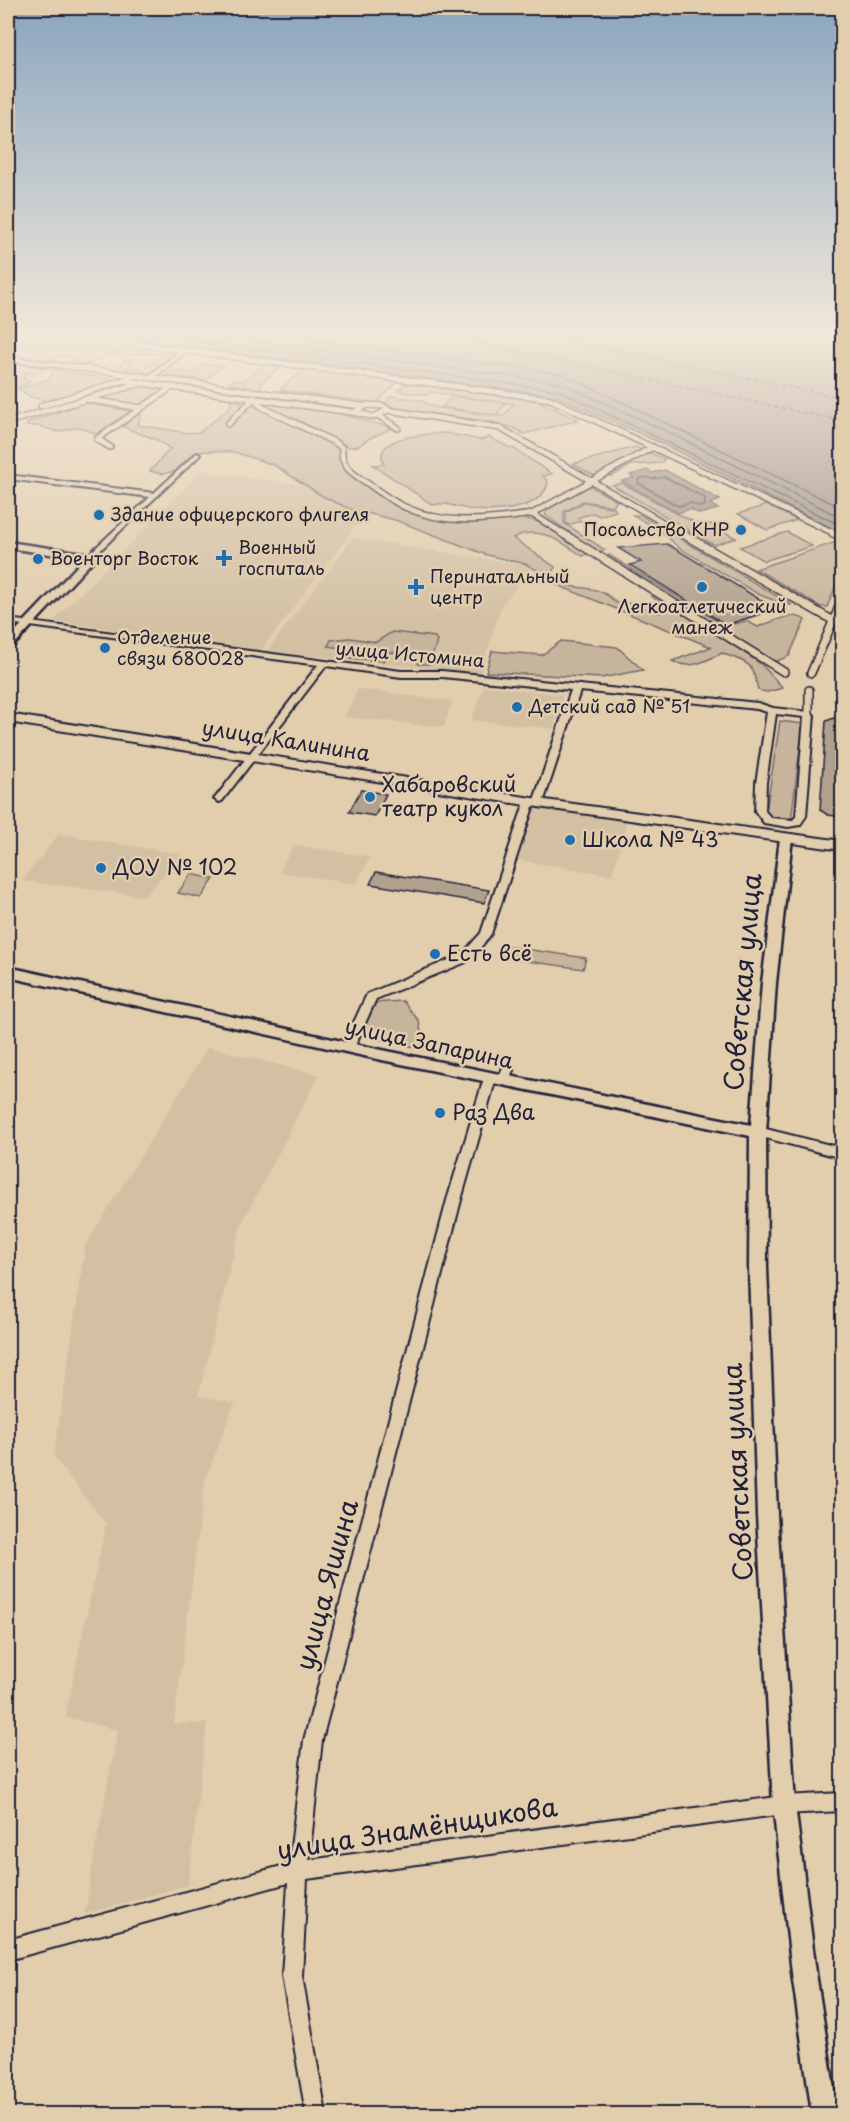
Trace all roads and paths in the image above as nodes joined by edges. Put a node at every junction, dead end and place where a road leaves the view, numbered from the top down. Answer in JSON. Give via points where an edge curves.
{"nodes":[{"id":1,"x":107,"y":432,"type":"edge"},
{"id":2,"x":313,"y":432,"type":"edge"},
{"id":3,"x":507,"y":432,"type":"edge"},
{"id":4,"x":621,"y":432,"type":"edge"},
{"id":5,"x":110,"y":447,"type":"dead end"},
{"id":6,"x":653,"y":447,"type":"junction"},
{"id":7,"x":197,"y":455,"type":"dead end"},
{"id":8,"x":8,"y":477,"type":"edge"},
{"id":9,"x":593,"y":481,"type":"junction"},
{"id":10,"x":154,"y":495,"type":"junction"},
{"id":11,"x":532,"y":514,"type":"junction"},
{"id":12,"x":843,"y":537,"type":"edge"},
{"id":13,"x":8,"y":545,"type":"edge"},
{"id":14,"x":91,"y":558,"type":"junction"},
{"id":15,"x":843,"y":600,"type":"edge"},
{"id":16,"x":832,"y":620,"type":"junction"},
{"id":17,"x":8,"y":621,"type":"edge"},
{"id":18,"x":27,"y":624,"type":"junction"},
{"id":19,"x":8,"y":645,"type":"edge"},
{"id":20,"x":322,"y":664,"type":"junction"},
{"id":21,"x":784,"y":672,"type":"dead end"},
{"id":22,"x":812,"y":673,"type":"dead end"},
{"id":23,"x":576,"y":688,"type":"junction"},
{"id":24,"x":809,"y":690,"type":"dead end"},
{"id":25,"x":772,"y":711,"type":"junction"},
{"id":26,"x":809,"y":715,"type":"junction"},
{"id":27,"x":8,"y":718,"type":"edge"},
{"id":28,"x":252,"y":757,"type":"junction"},
{"id":29,"x":219,"y":799,"type":"dead end"},
{"id":30,"x":534,"y":802,"type":"junction"},
{"id":31,"x":787,"y":831,"type":"junction"},
{"id":32,"x":843,"y":846,"type":"edge"},
{"id":33,"x":8,"y":972,"type":"edge"},
{"id":34,"x":348,"y":1048,"type":"junction"},
{"id":35,"x":500,"y":1076,"type":"junction"},
{"id":36,"x":758,"y":1132,"type":"junction"},
{"id":37,"x":843,"y":1153,"type":"edge"},
{"id":38,"x":843,"y":1802,"type":"edge"},
{"id":39,"x":784,"y":1805,"type":"junction"},
{"id":40,"x":298,"y":1871,"type":"junction"},
{"id":41,"x":8,"y":1950,"type":"edge"},
{"id":42,"x":316,"y":2115,"type":"edge"},
{"id":43,"x":825,"y":2115,"type":"edge"}],
"edges":[{"from":1,"to":5,"type":"street","via":[[97,439]]},
{"from":2,"to":11,"type":"street","via":[[342,448],[340,457],[346,469],[405,507],[463,519],[491,520]]},
{"from":3,"to":9,"type":"street"},
{"from":4,"to":6,"type":"street"},
{"from":6,"to":9,"type":"street"},
{"from":6,"to":12,"type":"street"},
{"from":7,"to":10,"type":"street"},
{"from":8,"to":10,"type":"street"},
{"from":9,"to":11,"type":"street"},
{"from":9,"to":16,"type":"street"},
{"from":10,"to":14,"type":"street"},
{"from":11,"to":21,"type":"street"},
{"from":13,"to":14,"type":"street"},
{"from":14,"to":18,"type":"street"},
{"from":15,"to":16,"type":"street"},
{"from":16,"to":22,"type":"street"},
{"from":17,"to":18,"type":"street","name":"улица Истомина"},
{"from":18,"to":19,"type":"street"},
{"from":18,"to":20,"type":"street","name":"улица Истомина"},
{"from":20,"to":23,"type":"street","name":"улица Истомина","via":[[401,675],[442,674]]},
{"from":20,"to":28,"type":"street"},
{"from":23,"to":25,"type":"street","name":"улица Истомина","via":[[758,706]]},
{"from":23,"to":30,"type":"street"},
{"from":24,"to":26,"type":"street"},
{"from":25,"to":26,"type":"street","name":"улица Истомина"},
{"from":25,"to":31,"type":"street","via":[[760,811],[768,821]]},
{"from":26,"to":31,"type":"street","name":"Советская улица","via":[[801,816]]},
{"from":27,"to":28,"type":"main road","name":"улица Калинина"},
{"from":28,"to":29,"type":"street"},
{"from":28,"to":30,"type":"main road","name":"улица Калинина"},
{"from":30,"to":31,"type":"main road","name":"улица Калинина"},
{"from":30,"to":34,"type":"street","via":[[494,915],[477,946],[460,960],[371,997]]},
{"from":31,"to":32,"type":"main road","name":"улица Калинина"},
{"from":31,"to":36,"type":"street","name":"Советская улица","via":[[769,983]]},
{"from":33,"to":34,"type":"street","name":"улица Запарина"},
{"from":34,"to":35,"type":"street","name":"улица Запарина"},
{"from":35,"to":36,"type":"street","name":"улица Запарина"},
{"from":35,"to":40,"type":"street","name":"улица Яшина","via":[[454,1200],[313,1740]]},
{"from":36,"to":37,"type":"street","name":"улица Запарина"},
{"from":36,"to":39,"type":"street","name":"Советская улица","via":[[760,1342]]},
{"from":38,"to":39,"type":"street","name":"улица Знамёнщикова"},
{"from":39,"to":40,"type":"street","name":"улица Знамёнщикова"},
{"from":39,"to":43,"type":"street","name":"Советская улица"},
{"from":40,"to":41,"type":"street","name":"улица Знамёнщикова"},
{"from":40,"to":42,"type":"street","name":"улица Яшина","via":[[292,1976]]}]}
